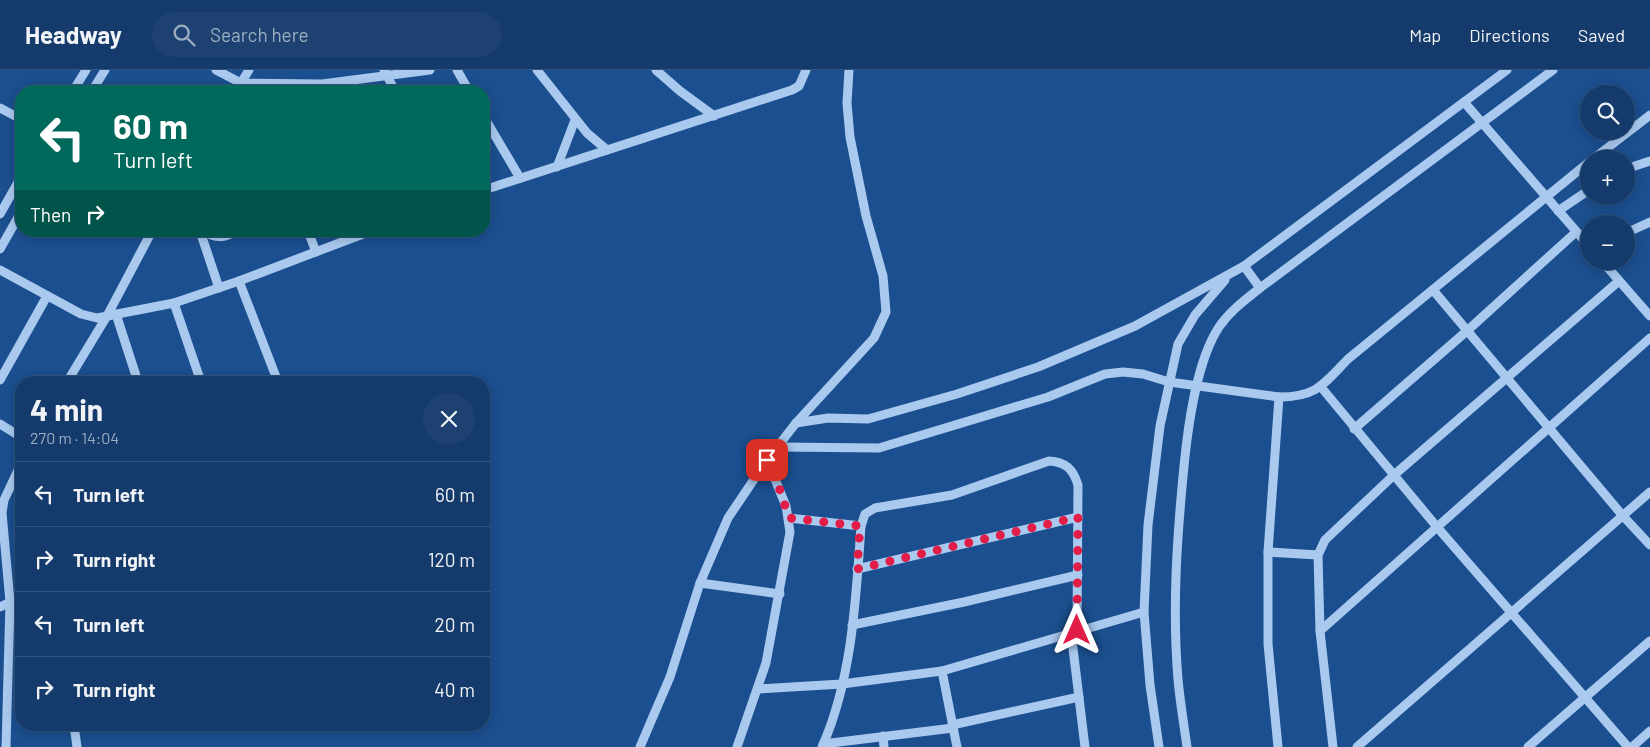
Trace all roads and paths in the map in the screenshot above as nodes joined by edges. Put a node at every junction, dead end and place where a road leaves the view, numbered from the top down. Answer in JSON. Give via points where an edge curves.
{"nodes":[{"id":1,"x":86,"y":70,"type":"edge"},
{"id":2,"x":105,"y":70,"type":"edge"},
{"id":3,"x":216,"y":70,"type":"edge"},
{"id":4,"x":248,"y":70,"type":"edge"},
{"id":5,"x":430,"y":70,"type":"edge"},
{"id":6,"x":456,"y":70,"type":"edge"},
{"id":7,"x":536,"y":70,"type":"edge"},
{"id":8,"x":656,"y":70,"type":"edge"},
{"id":9,"x":806,"y":70,"type":"edge"},
{"id":10,"x":849,"y":70,"type":"edge"},
{"id":11,"x":1507,"y":70,"type":"edge"},
{"id":12,"x":1553,"y":70,"type":"edge"},
{"id":13,"x":386,"y":74,"type":"edge"},
{"id":14,"x":77,"y":85,"type":"edge"},
{"id":15,"x":96,"y":85,"type":"edge"},
{"id":16,"x":236,"y":85,"type":"edge"},
{"id":17,"x":240,"y":85,"type":"edge"},
{"id":18,"x":336,"y":85,"type":"edge"},
{"id":19,"x":465,"y":85,"type":"edge"},
{"id":20,"x":1464,"y":102,"type":"junction"},
{"id":21,"x":0,"y":108,"type":"edge"},
{"id":22,"x":1650,"y":115,"type":"edge"},
{"id":23,"x":714,"y":116,"type":"junction"},
{"id":24,"x":15,"y":117,"type":"edge"},
{"id":25,"x":575,"y":120,"type":"junction"},
{"id":26,"x":1481,"y":123,"type":"junction"},
{"id":27,"x":490,"y":127,"type":"edge"},
{"id":28,"x":607,"y":150,"type":"junction"},
{"id":29,"x":1605,"y":150,"type":"edge"},
{"id":30,"x":1650,"y":161,"type":"edge"},
{"id":31,"x":1635,"y":166,"type":"edge"},
{"id":32,"x":556,"y":167,"type":"junction"},
{"id":33,"x":1580,"y":169,"type":"edge"},
{"id":34,"x":520,"y":178,"type":"junction"},
{"id":35,"x":15,"y":188,"type":"edge"},
{"id":36,"x":490,"y":188,"type":"edge"},
{"id":37,"x":1545,"y":196,"type":"junction"},
{"id":38,"x":1580,"y":196,"type":"edge"},
{"id":39,"x":1558,"y":211,"type":"junction"},
{"id":40,"x":0,"y":214,"type":"edge"},
{"id":41,"x":1650,"y":222,"type":"edge"},
{"id":42,"x":15,"y":223,"type":"edge"},
{"id":43,"x":1635,"y":229,"type":"edge"},
{"id":44,"x":1576,"y":232,"type":"junction"},
{"id":45,"x":1580,"y":236,"type":"edge"},
{"id":46,"x":149,"y":237,"type":"edge"},
{"id":47,"x":202,"y":237,"type":"edge"},
{"id":48,"x":310,"y":237,"type":"edge"},
{"id":49,"x":355,"y":237,"type":"edge"},
{"id":50,"x":0,"y":249,"type":"edge"},
{"id":51,"x":316,"y":252,"type":"junction"},
{"id":52,"x":1244,"y":266,"type":"junction"},
{"id":53,"x":0,"y":270,"type":"edge"},
{"id":54,"x":1610,"y":270,"type":"edge"},
{"id":55,"x":1232,"y":273,"type":"junction"},
{"id":56,"x":239,"y":281,"type":"junction"},
{"id":57,"x":1619,"y":281,"type":"junction"},
{"id":58,"x":219,"y":288,"type":"junction"},
{"id":59,"x":1260,"y":288,"type":"junction"},
{"id":60,"x":1433,"y":290,"type":"junction"},
{"id":61,"x":47,"y":296,"type":"junction"},
{"id":62,"x":174,"y":303,"type":"junction"},
{"id":63,"x":112,"y":315,"type":"junction"},
{"id":64,"x":1650,"y":316,"type":"edge"},
{"id":65,"x":1468,"y":330,"type":"junction"},
{"id":66,"x":1650,"y":338,"type":"edge"},
{"id":67,"x":71,"y":376,"type":"edge"},
{"id":68,"x":136,"y":376,"type":"edge"},
{"id":69,"x":199,"y":376,"type":"edge"},
{"id":70,"x":276,"y":376,"type":"edge"},
{"id":71,"x":1507,"y":377,"type":"junction"},
{"id":72,"x":0,"y":380,"type":"edge"},
{"id":73,"x":1168,"y":382,"type":"junction"},
{"id":74,"x":1196,"y":386,"type":"junction"},
{"id":75,"x":1321,"y":387,"type":"junction"},
{"id":76,"x":1279,"y":397,"type":"junction"},
{"id":77,"x":796,"y":423,"type":"junction"},
{"id":78,"x":0,"y":424,"type":"edge"},
{"id":79,"x":1549,"y":427,"type":"junction"},
{"id":80,"x":1354,"y":429,"type":"junction"},
{"id":81,"x":15,"y":433,"type":"edge"},
{"id":82,"x":777,"y":446,"type":"junction"},
{"id":83,"x":767,"y":460,"type":"junction"},
{"id":84,"x":15,"y":475,"type":"edge"},
{"id":85,"x":1394,"y":475,"type":"junction"},
{"id":86,"x":1650,"y":492,"type":"edge"},
{"id":87,"x":2,"y":500,"type":"edge"},
{"id":88,"x":1623,"y":516,"type":"junction"},
{"id":89,"x":1078,"y":517,"type":"junction"},
{"id":90,"x":789,"y":518,"type":"junction"},
{"id":91,"x":860,"y":526,"type":"junction"},
{"id":92,"x":1437,"y":527,"type":"junction"},
{"id":93,"x":1650,"y":545,"type":"edge"},
{"id":94,"x":1268,"y":552,"type":"junction"},
{"id":95,"x":1318,"y":555,"type":"junction"},
{"id":96,"x":857,"y":569,"type":"junction"},
{"id":97,"x":1078,"y":575,"type":"junction"},
{"id":98,"x":700,"y":583,"type":"junction"},
{"id":99,"x":780,"y":594,"type":"junction"},
{"id":100,"x":15,"y":599,"type":"edge"},
{"id":101,"x":10,"y":602,"type":"junction"},
{"id":102,"x":0,"y":607,"type":"edge"},
{"id":103,"x":1144,"y":612,"type":"junction"},
{"id":104,"x":1513,"y":612,"type":"junction"},
{"id":105,"x":852,"y":625,"type":"junction"},
{"id":106,"x":1074,"y":631,"type":"junction"},
{"id":107,"x":1320,"y":631,"type":"junction"},
{"id":108,"x":1650,"y":641,"type":"edge"},
{"id":109,"x":942,"y":671,"type":"junction"},
{"id":110,"x":842,"y":684,"type":"junction"},
{"id":111,"x":758,"y":690,"type":"junction"},
{"id":112,"x":1079,"y":697,"type":"junction"},
{"id":113,"x":1584,"y":698,"type":"junction"},
{"id":114,"x":953,"y":726,"type":"junction"},
{"id":115,"x":75,"y":731,"type":"edge"},
{"id":116,"x":1650,"y":731,"type":"edge"},
{"id":117,"x":883,"y":736,"type":"junction"},
{"id":118,"x":823,"y":745,"type":"edge"},
{"id":119,"x":6,"y":747,"type":"edge"},
{"id":120,"x":77,"y":747,"type":"edge"},
{"id":121,"x":640,"y":747,"type":"edge"},
{"id":122,"x":737,"y":747,"type":"edge"},
{"id":123,"x":884,"y":747,"type":"edge"},
{"id":124,"x":957,"y":747,"type":"edge"},
{"id":125,"x":1085,"y":747,"type":"edge"},
{"id":126,"x":1159,"y":747,"type":"edge"},
{"id":127,"x":1188,"y":747,"type":"edge"},
{"id":128,"x":1278,"y":747,"type":"edge"},
{"id":129,"x":1333,"y":747,"type":"edge"},
{"id":130,"x":1357,"y":747,"type":"edge"},
{"id":131,"x":1528,"y":747,"type":"edge"},
{"id":132,"x":1630,"y":747,"type":"edge"}],
"edges":[{"from":1,"to":14,"type":"street"},
{"from":2,"to":15,"type":"street"},
{"from":3,"to":16,"type":"street"},
{"from":4,"to":17,"type":"street"},
{"from":5,"to":13,"type":"street"},
{"from":6,"to":19,"type":"street"},
{"from":7,"to":25,"type":"street"},
{"from":8,"to":23,"type":"street"},
{"from":9,"to":23,"type":"street","via":[[802,82],[792,90]]},
{"from":10,"to":77,"type":"street","via":[[850,138],[866,216],[884,276],[886,312],[874,338]]},
{"from":11,"to":20,"type":"street"},
{"from":12,"to":26,"type":"street"},
{"from":13,"to":18,"type":"street"},
{"from":20,"to":26,"type":"street"},
{"from":20,"to":52,"type":"street"},
{"from":21,"to":24,"type":"street"},
{"from":22,"to":29,"type":"street"},
{"from":23,"to":28,"type":"street"},
{"from":25,"to":28,"type":"street"},
{"from":25,"to":32,"type":"street"},
{"from":26,"to":37,"type":"street"},
{"from":26,"to":59,"type":"street"},
{"from":27,"to":34,"type":"street"},
{"from":28,"to":32,"type":"street"},
{"from":30,"to":31,"type":"street"},
{"from":32,"to":34,"type":"street"},
{"from":33,"to":37,"type":"street"},
{"from":34,"to":36,"type":"street"},
{"from":35,"to":40,"type":"street"},
{"from":37,"to":39,"type":"street"},
{"from":37,"to":60,"type":"street"},
{"from":38,"to":39,"type":"street"},
{"from":39,"to":44,"type":"street"},
{"from":41,"to":43,"type":"street"},
{"from":42,"to":50,"type":"street"},
{"from":44,"to":45,"type":"street"},
{"from":44,"to":65,"type":"street"},
{"from":46,"to":63,"type":"street"},
{"from":47,"to":58,"type":"street"},
{"from":48,"to":51,"type":"street"},
{"from":49,"to":51,"type":"street"},
{"from":51,"to":56,"type":"street"},
{"from":52,"to":55,"type":"street"},
{"from":52,"to":59,"type":"street"},
{"from":53,"to":61,"type":"street"},
{"from":54,"to":57,"type":"street"},
{"from":55,"to":73,"type":"street","via":[[1212,293],[1186,330],[1178,344]]},
{"from":55,"to":77,"type":"street","via":[[1135,326],[1038,367],[868,419],[828,418]]},
{"from":56,"to":58,"type":"street"},
{"from":56,"to":70,"type":"street"},
{"from":57,"to":64,"type":"street"},
{"from":57,"to":71,"type":"street"},
{"from":58,"to":62,"type":"street"},
{"from":59,"to":74,"type":"street","via":[[1234,309],[1218,328]]},
{"from":60,"to":65,"type":"street"},
{"from":60,"to":75,"type":"street","via":[[1348,359]]},
{"from":61,"to":63,"type":"street","via":[[81,314],[97,318]]},
{"from":61,"to":72,"type":"street"},
{"from":62,"to":63,"type":"street"},
{"from":62,"to":69,"type":"street"},
{"from":63,"to":67,"type":"street"},
{"from":63,"to":68,"type":"street"},
{"from":65,"to":71,"type":"street"},
{"from":65,"to":80,"type":"street"},
{"from":66,"to":79,"type":"street"},
{"from":71,"to":79,"type":"street"},
{"from":71,"to":85,"type":"street"},
{"from":73,"to":74,"type":"street"},
{"from":73,"to":82,"type":"street","via":[[1143,374],[1105,374],[1048,397],[879,448]]},
{"from":73,"to":103,"type":"street","via":[[1148,525]]},
{"from":74,"to":76,"type":"street"},
{"from":74,"to":127,"type":"street","via":[[1188,426],[1178,523],[1175,611],[1178,680]]},
{"from":75,"to":76,"type":"street","via":[[1298,397]]},
{"from":75,"to":80,"type":"street"},
{"from":76,"to":94,"type":"street"},
{"from":77,"to":82,"type":"street"},
{"from":78,"to":81,"type":"street"},
{"from":79,"to":88,"type":"street"},
{"from":79,"to":92,"type":"street"},
{"from":80,"to":85,"type":"street"},
{"from":82,"to":83,"type":"street"},
{"from":83,"to":90,"type":"street"},
{"from":83,"to":98,"type":"street","via":[[728,518]]},
{"from":84,"to":87,"type":"street"},
{"from":85,"to":92,"type":"street"},
{"from":85,"to":95,"type":"street","via":[[1325,540]]},
{"from":86,"to":88,"type":"street"},
{"from":87,"to":101,"type":"street"},
{"from":88,"to":93,"type":"street"},
{"from":88,"to":104,"type":"street"},
{"from":89,"to":91,"type":"street","via":[[1076,476],[1063,463],[1049,461],[952,495],[875,508],[865,514]]},
{"from":89,"to":96,"type":"street"},
{"from":89,"to":97,"type":"street"},
{"from":90,"to":91,"type":"street"},
{"from":90,"to":99,"type":"street","via":[[788,551]]},
{"from":91,"to":96,"type":"street"},
{"from":92,"to":104,"type":"street"},
{"from":92,"to":107,"type":"street"},
{"from":94,"to":95,"type":"street"},
{"from":94,"to":128,"type":"street","via":[[1268,644]]},
{"from":95,"to":107,"type":"street"},
{"from":96,"to":105,"type":"street"},
{"from":97,"to":105,"type":"street"},
{"from":97,"to":106,"type":"street"},
{"from":98,"to":99,"type":"street"},
{"from":98,"to":121,"type":"street","via":[[670,677]]},
{"from":99,"to":111,"type":"street"},
{"from":100,"to":101,"type":"street"},
{"from":101,"to":102,"type":"street"},
{"from":101,"to":119,"type":"street"},
{"from":103,"to":106,"type":"street"},
{"from":103,"to":126,"type":"street"},
{"from":104,"to":113,"type":"street"},
{"from":104,"to":130,"type":"street"},
{"from":105,"to":110,"type":"street"},
{"from":106,"to":109,"type":"street"},
{"from":106,"to":112,"type":"street"},
{"from":107,"to":129,"type":"street"},
{"from":108,"to":113,"type":"street"},
{"from":109,"to":110,"type":"street"},
{"from":109,"to":114,"type":"street"},
{"from":110,"to":111,"type":"street"},
{"from":110,"to":118,"type":"street"},
{"from":111,"to":122,"type":"street"},
{"from":112,"to":114,"type":"street"},
{"from":112,"to":125,"type":"street"},
{"from":113,"to":131,"type":"street"},
{"from":113,"to":132,"type":"street"},
{"from":114,"to":117,"type":"street"},
{"from":114,"to":124,"type":"street"},
{"from":115,"to":120,"type":"street"},
{"from":116,"to":132,"type":"street"},
{"from":117,"to":118,"type":"street"},
{"from":117,"to":123,"type":"street"}]}
